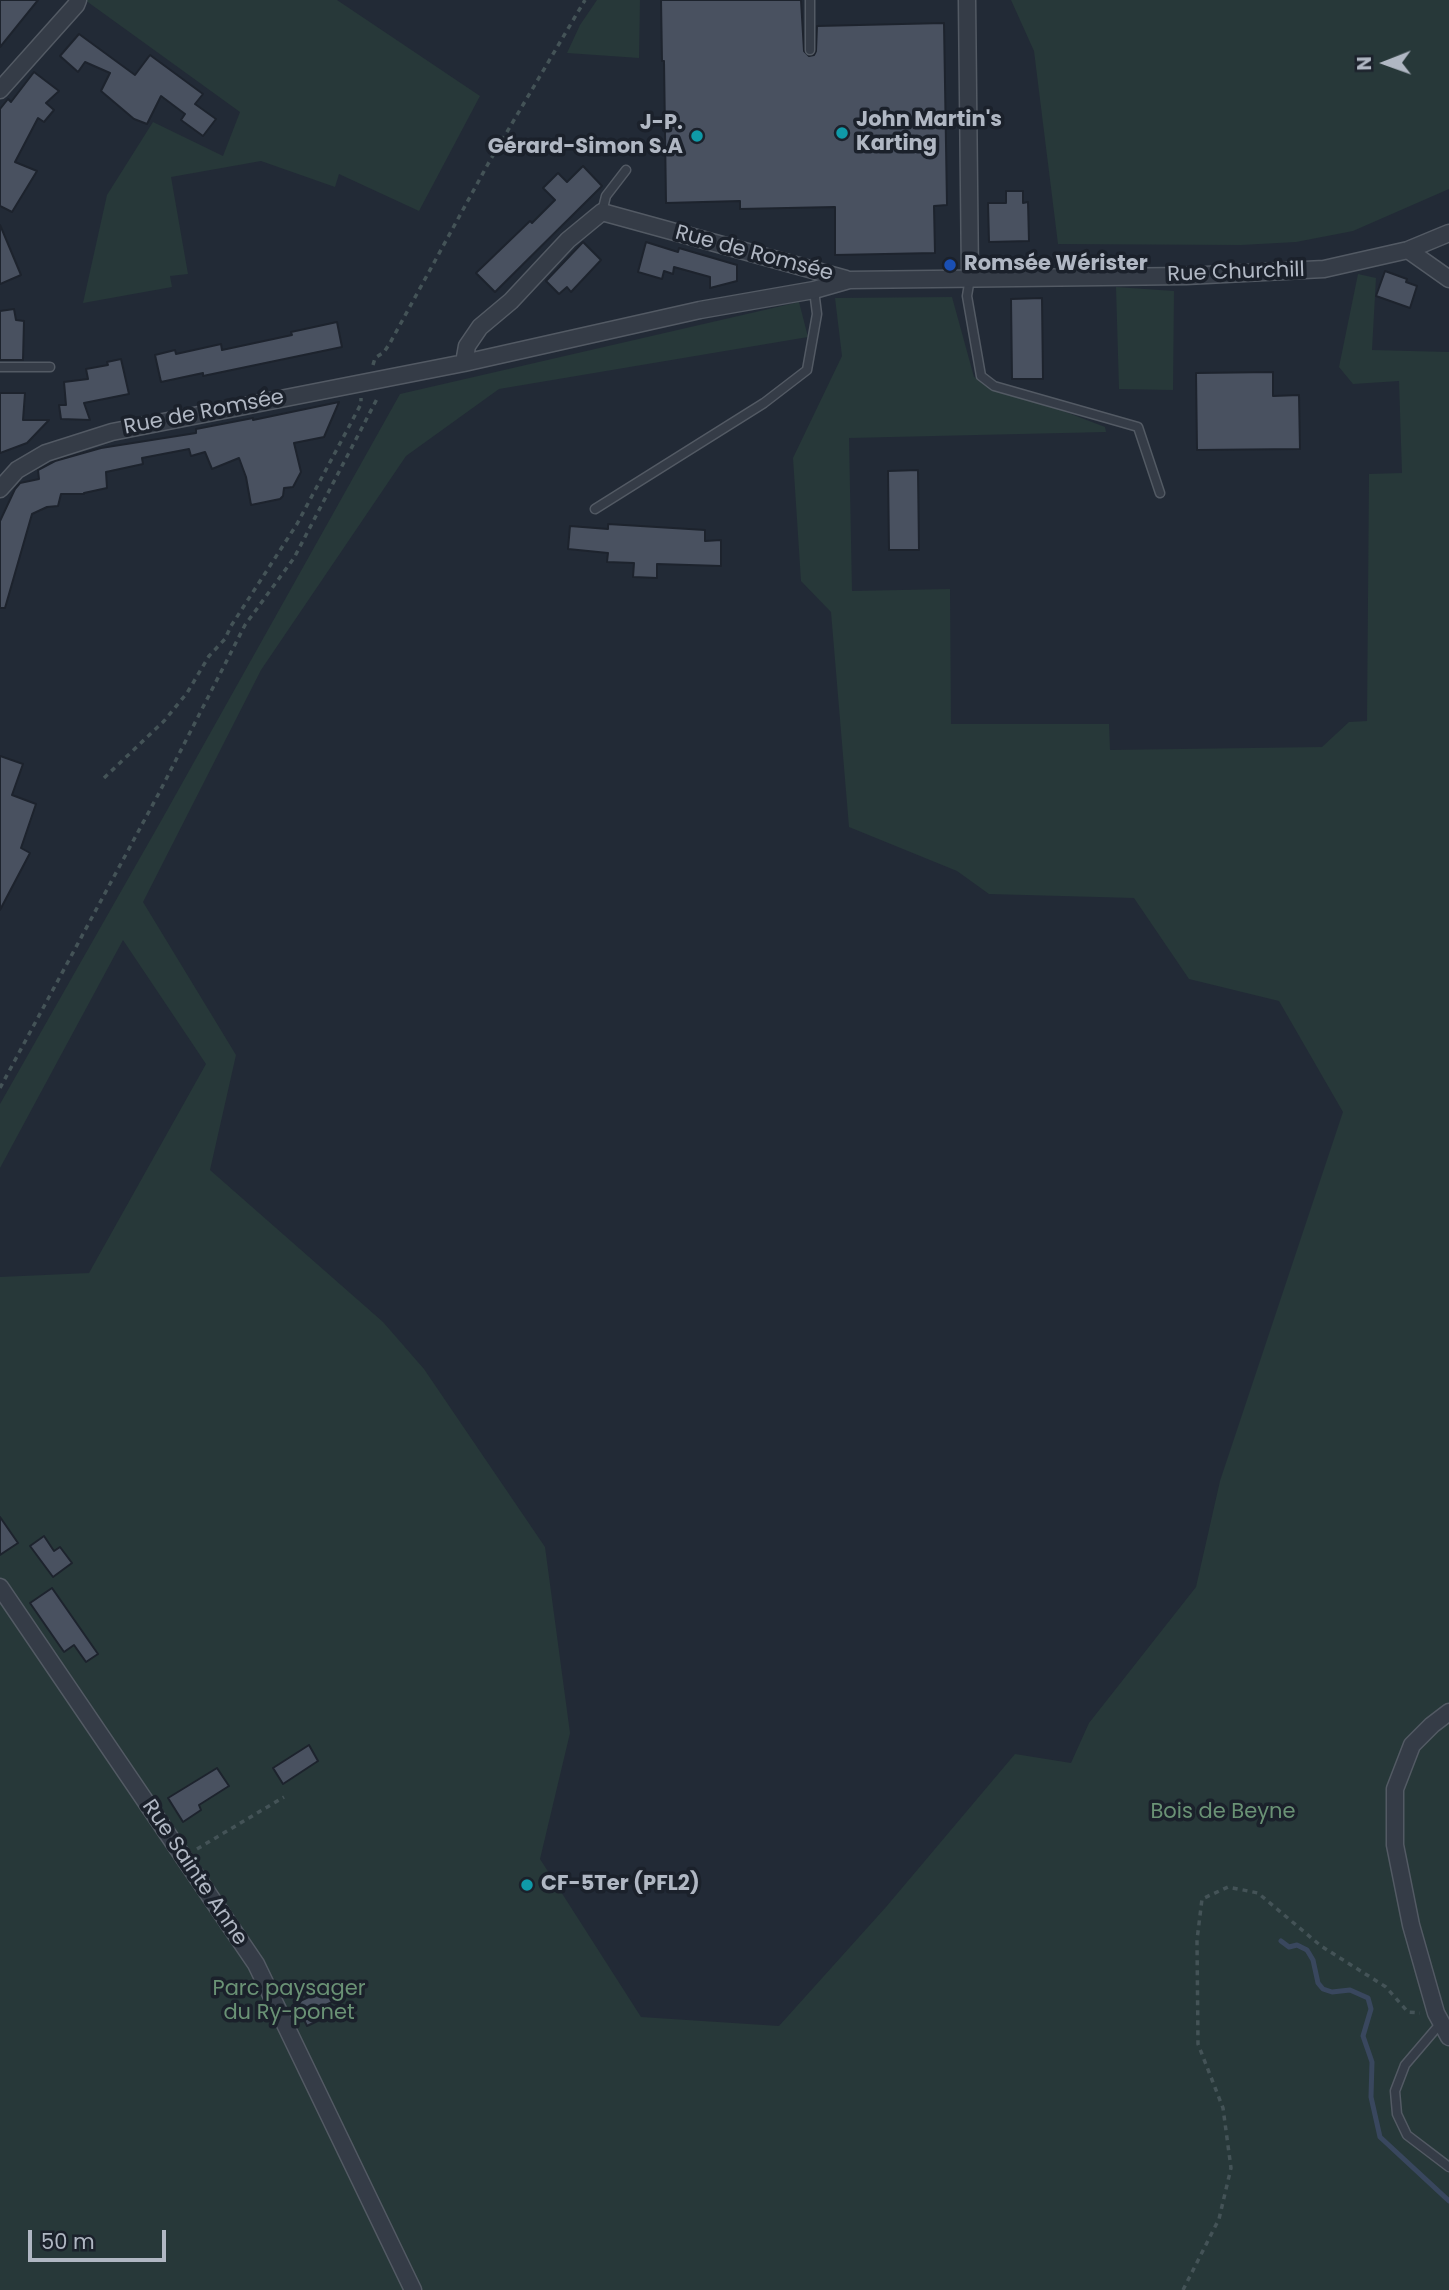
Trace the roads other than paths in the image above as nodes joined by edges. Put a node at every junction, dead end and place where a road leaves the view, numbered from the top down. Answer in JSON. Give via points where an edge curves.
{"nodes":[{"id":1,"x":78,"y":0,"type":"edge"},
{"id":2,"x":810,"y":0,"type":"edge"},
{"id":3,"x":967,"y":0,"type":"edge"},
{"id":4,"x":810,"y":50,"type":"dead end"},
{"id":5,"x":0,"y":90,"type":"edge"},
{"id":6,"x":626,"y":170,"type":"dead end"},
{"id":7,"x":602,"y":212,"type":"junction"},
{"id":8,"x":1449,"y":233,"type":"edge"},
{"id":9,"x":1408,"y":250,"type":"junction"},
{"id":10,"x":970,"y":278,"type":"junction"},
{"id":11,"x":1449,"y":279,"type":"edge"},
{"id":12,"x":849,"y":280,"type":"junction"},
{"id":13,"x":814,"y":290,"type":"junction"},
{"id":14,"x":464,"y":363,"type":"junction"},
{"id":15,"x":0,"y":367,"type":"edge"},
{"id":16,"x":50,"y":367,"type":"dead end"},
{"id":17,"x":0,"y":489,"type":"edge"},
{"id":18,"x":1160,"y":493,"type":"dead end"},
{"id":19,"x":595,"y":509,"type":"dead end"},
{"id":20,"x":0,"y":1587,"type":"edge"},
{"id":21,"x":1449,"y":1712,"type":"edge"},
{"id":22,"x":1442,"y":2024,"type":"edge"},
{"id":23,"x":1449,"y":2167,"type":"edge"},
{"id":24,"x":413,"y":2290,"type":"edge"}],
"edges":[{"from":1,"to":5,"type":"street"},
{"from":2,"to":4,"type":"lane"},
{"from":3,"to":10,"type":"street"},
{"from":6,"to":7,"type":"lane","via":[[606,196]]},
{"from":7,"to":12,"type":"street","name":"Rue de Romsée"},
{"from":7,"to":14,"type":"street","via":[[480,327],[467,346]]},
{"from":8,"to":9,"type":"street","name":"Rue Churchill"},
{"from":9,"to":10,"type":"street","name":"Rue Churchill","via":[[1324,269]]},
{"from":9,"to":11,"type":"street"},
{"from":10,"to":12,"type":"street","name":"Rue Churchill"},
{"from":10,"to":18,"type":"lane","via":[[967,296],[981,376],[994,386],[1138,427]]},
{"from":12,"to":13,"type":"street","name":"Rue de Romsée"},
{"from":13,"to":14,"type":"street","name":"Rue de Romsée","via":[[699,310]]},
{"from":13,"to":19,"type":"lane","via":[[817,314],[807,370],[764,403]]},
{"from":14,"to":17,"type":"street","name":"Rue de Romsée","via":[[111,432],[46,453],[18,470]]},
{"from":15,"to":16,"type":"lane"},
{"from":20,"to":24,"type":"street","name":"Rue Sainte Anne","via":[[256,1964]]},
{"from":21,"to":22,"type":"street","via":[[1412,1745],[1395,1789],[1395,1845],[1411,1925]]},
{"from":22,"to":23,"type":"lane","via":[[1405,2066],[1395,2091],[1397,2114],[1407,2134]]}]}
